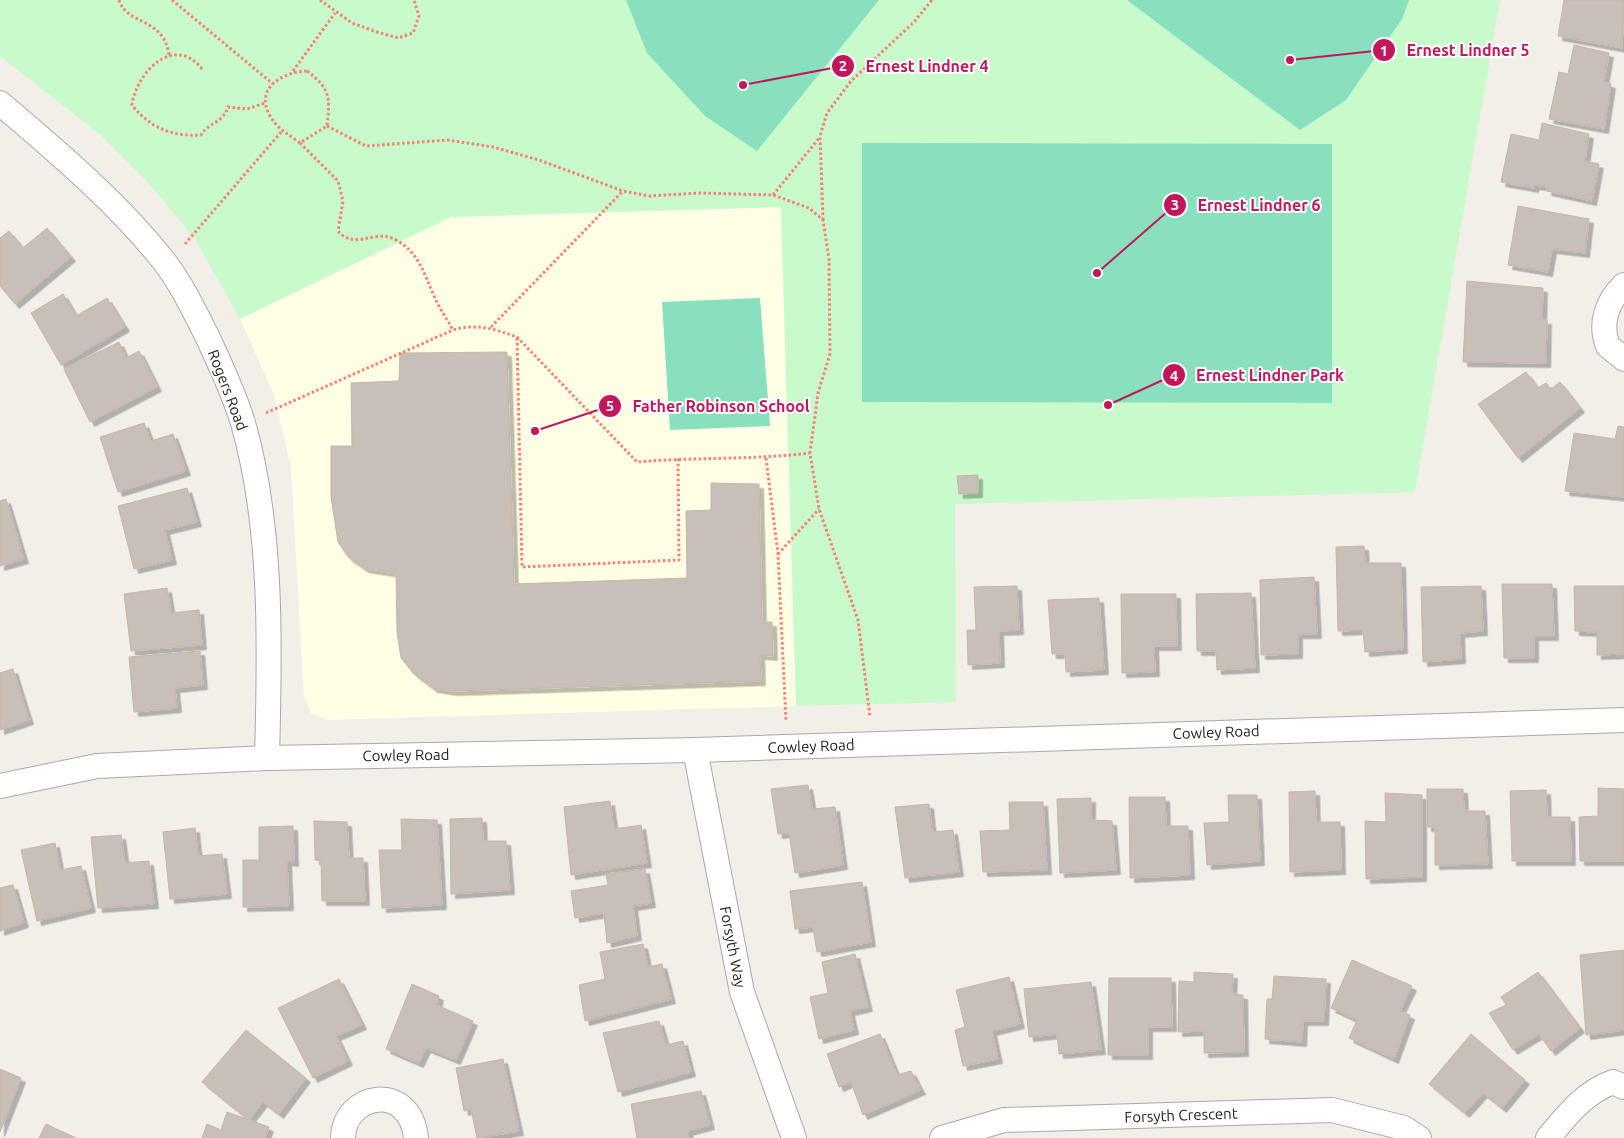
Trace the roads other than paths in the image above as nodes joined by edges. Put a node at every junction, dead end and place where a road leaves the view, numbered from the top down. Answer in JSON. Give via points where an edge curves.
{"nodes":[{"id":1,"x":0,"y":103,"type":"edge"},
{"id":2,"x":1624,"y":285,"type":"edge"},
{"id":3,"x":1624,"y":359,"type":"edge"},
{"id":4,"x":1624,"y":720,"type":"edge"},
{"id":5,"x":695,"y":750,"type":"junction"},
{"id":6,"x":267,"y":758,"type":"junction"},
{"id":7,"x":0,"y":786,"type":"edge"},
{"id":8,"x":1624,"y":1087,"type":"edge"},
{"id":9,"x":344,"y":1138,"type":"edge"},
{"id":10,"x":416,"y":1138,"type":"edge"},
{"id":11,"x":794,"y":1138,"type":"edge"},
{"id":12,"x":942,"y":1138,"type":"edge"},
{"id":13,"x":1418,"y":1138,"type":"edge"},
{"id":14,"x":1548,"y":1138,"type":"edge"}],
"edges":[{"from":1,"to":6,"type":"street","name":"Rogers Road","via":[[86,176],[164,261],[194,310],[222,369],[243,422],[254,468],[266,572]]},
{"from":2,"to":3,"type":"street","via":[[1610,303],[1604,324],[1608,346]]},
{"from":4,"to":5,"type":"street","name":"Cowley Road"},
{"from":5,"to":6,"type":"street","name":"Cowley Road"},
{"from":5,"to":11,"type":"street","name":"Forsyth Way","via":[[742,992]]},
{"from":6,"to":7,"type":"street","name":"Cowley Road","via":[[97,766]]},
{"from":8,"to":14,"type":"street","via":[[1613,1082],[1596,1088]]},
{"from":9,"to":10,"type":"street","via":[[344,1125],[352,1113],[367,1102],[382,1099],[396,1101],[408,1113]]},
{"from":12,"to":13,"type":"street","name":"Forsyth Crescent","via":[[1004,1120],[1332,1110],[1404,1128]]}]}
